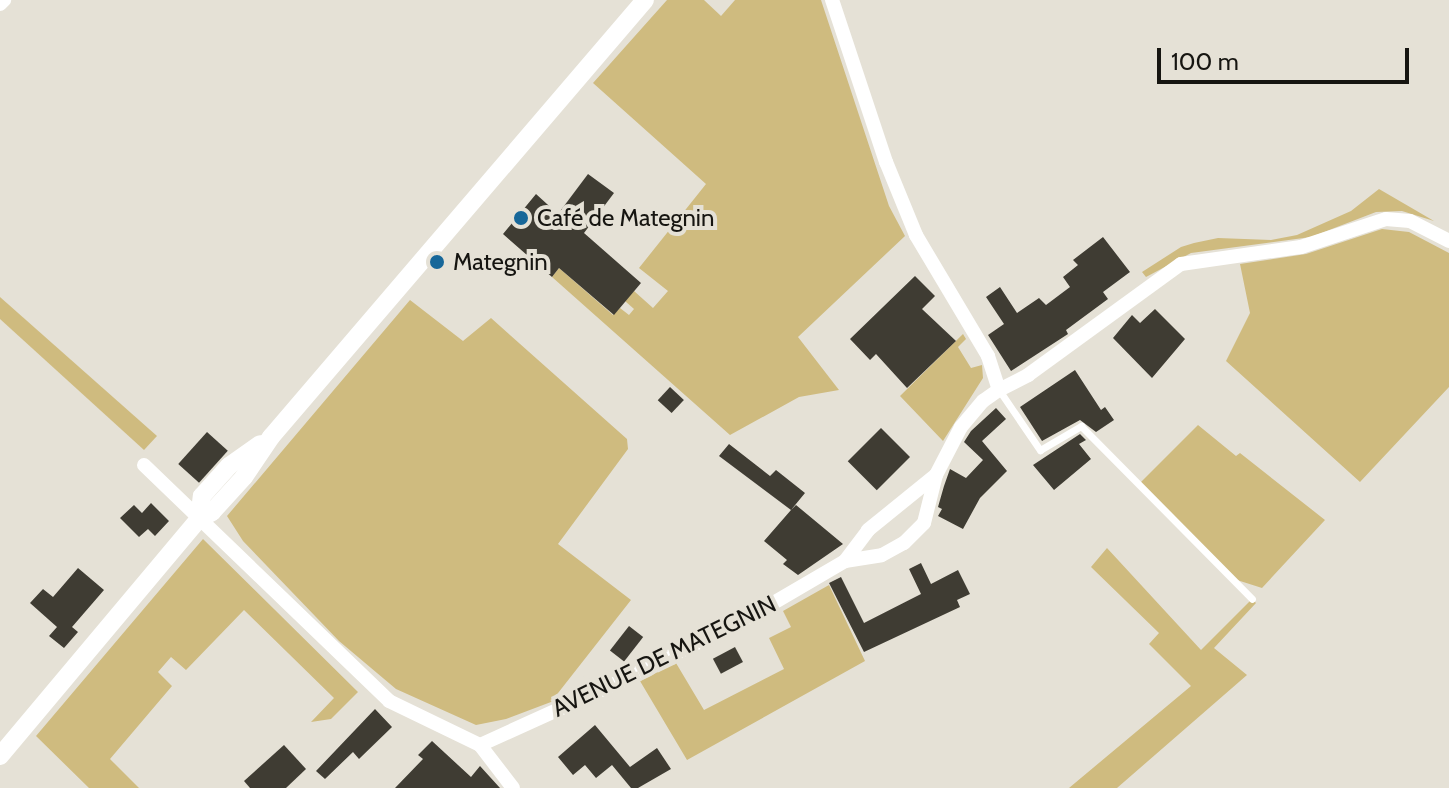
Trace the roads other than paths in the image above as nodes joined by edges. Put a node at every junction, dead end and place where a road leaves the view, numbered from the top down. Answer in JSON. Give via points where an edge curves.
{"nodes":[{"id":1,"x":645,"y":0,"type":"edge"},
{"id":2,"x":832,"y":0,"type":"edge"},
{"id":3,"x":1449,"y":241,"type":"edge"},
{"id":4,"x":999,"y":390,"type":"junction"},
{"id":5,"x":144,"y":465,"type":"dead end"},
{"id":6,"x":936,"y":475,"type":"junction"},
{"id":7,"x":199,"y":519,"type":"junction"},
{"id":8,"x":845,"y":561,"type":"junction"},
{"id":9,"x":1252,"y":599,"type":"dead end"},
{"id":10,"x":480,"y":745,"type":"junction"},
{"id":11,"x":0,"y":756,"type":"edge"},
{"id":12,"x":513,"y":788,"type":"edge"}],
"edges":[{"from":1,"to":7,"type":"main road","via":[[271,437],[229,466],[202,496]]},
{"from":2,"to":4,"type":"street","via":[[916,235],[988,356]]},
{"from":3,"to":4,"type":"street","name":"AVENUE DE MATEGNIN","via":[[1410,221],[1386,219],[1301,247],[1181,264],[1028,375]]},
{"from":4,"to":6,"type":"street","name":"AVENUE DE MATEGNIN","via":[[961,427]]},
{"from":4,"to":9,"type":"lane","via":[[1040,450],[1081,426]]},
{"from":5,"to":7,"type":"street"},
{"from":6,"to":8,"type":"street","name":"AVENUE DE MATEGNIN","via":[[868,530]]},
{"from":6,"to":8,"type":"street","name":"AVENUE DE MATEGNIN","via":[[924,523],[913,536],[882,555]]},
{"from":7,"to":10,"type":"street","via":[[389,701]]},
{"from":7,"to":11,"type":"main road"},
{"from":8,"to":10,"type":"street","name":"AVENUE DE MATEGNIN","via":[[751,616]]},
{"from":10,"to":12,"type":"street"}]}
